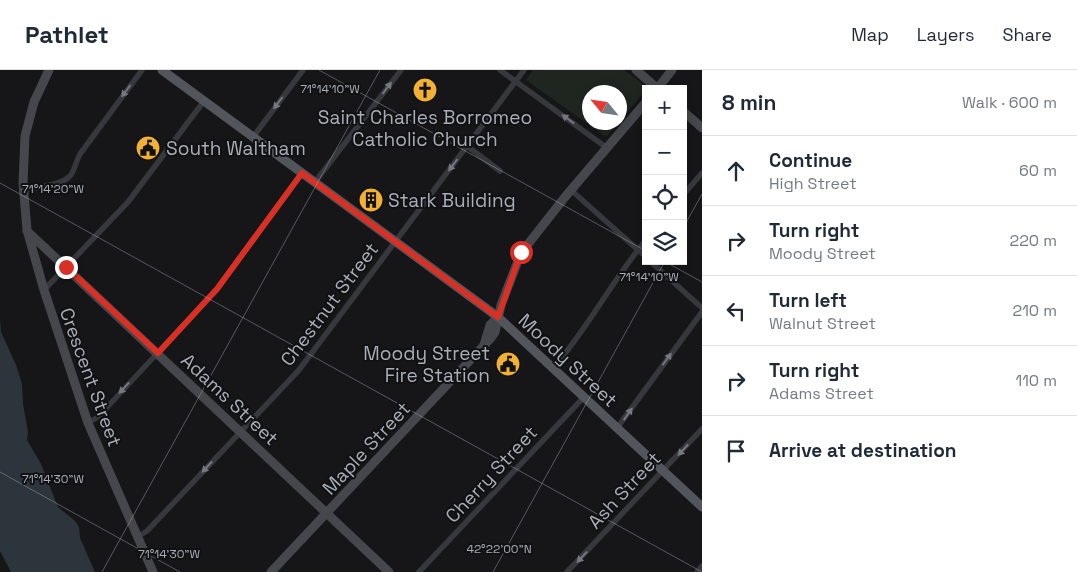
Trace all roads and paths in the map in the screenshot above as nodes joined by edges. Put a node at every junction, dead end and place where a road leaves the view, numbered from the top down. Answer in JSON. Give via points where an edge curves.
{"nodes":[{"id":1,"x":49,"y":70,"type":"edge"},
{"id":2,"x":142,"y":70,"type":"edge"},
{"id":3,"x":162,"y":70,"type":"edge"},
{"id":4,"x":401,"y":70,"type":"edge"},
{"id":5,"x":500,"y":70,"type":"edge"},
{"id":6,"x":524,"y":70,"type":"edge"},
{"id":7,"x":636,"y":70,"type":"edge"},
{"id":8,"x":672,"y":70,"type":"edge"},
{"id":9,"x":301,"y":71,"type":"edge"},
{"id":10,"x":516,"y":81,"type":"junction"},
{"id":11,"x":654,"y":85,"type":"edge"},
{"id":12,"x":660,"y":85,"type":"edge"},
{"id":13,"x":204,"y":100,"type":"junction"},
{"id":14,"x":642,"y":107,"type":"edge"},
{"id":15,"x":687,"y":115,"type":"edge"},
{"id":16,"x":702,"y":128,"type":"edge"},
{"id":17,"x":253,"y":137,"type":"junction"},
{"id":18,"x":467,"y":146,"type":"junction"},
{"id":19,"x":607,"y":148,"type":"junction"},
{"id":20,"x":500,"y":171,"type":"dead end"},
{"id":21,"x":302,"y":173,"type":"junction"},
{"id":22,"x":702,"y":173,"type":"edge"},
{"id":23,"x":315,"y":182,"type":"junction"},
{"id":24,"x":23,"y":189,"type":"junction"},
{"id":25,"x":571,"y":190,"type":"junction"},
{"id":26,"x":687,"y":190,"type":"edge"},
{"id":27,"x":27,"y":230,"type":"junction"},
{"id":28,"x":396,"y":241,"type":"junction"},
{"id":29,"x":642,"y":244,"type":"edge"},
{"id":30,"x":637,"y":250,"type":"junction"},
{"id":31,"x":642,"y":254,"type":"edge"},
{"id":32,"x":654,"y":265,"type":"edge"},
{"id":33,"x":66,"y":267,"type":"junction"},
{"id":34,"x":44,"y":290,"type":"junction"},
{"id":35,"x":702,"y":308,"type":"edge"},
{"id":36,"x":702,"y":312,"type":"edge"},
{"id":37,"x":498,"y":317,"type":"junction"},
{"id":38,"x":158,"y":353,"type":"junction"},
{"id":39,"x":553,"y":368,"type":"junction"},
{"id":40,"x":584,"y":397,"type":"junction"},
{"id":41,"x":88,"y":423,"type":"junction"},
{"id":42,"x":617,"y":428,"type":"junction"},
{"id":43,"x":702,"y":429,"type":"edge"},
{"id":44,"x":240,"y":432,"type":"junction"},
{"id":45,"x":663,"y":470,"type":"junction"},
{"id":46,"x":702,"y":506,"type":"edge"},
{"id":47,"x":327,"y":513,"type":"junction"},
{"id":48,"x":137,"y":537,"type":"junction"},
{"id":49,"x":702,"y":566,"type":"edge"},
{"id":50,"x":153,"y":572,"type":"edge"},
{"id":51,"x":271,"y":572,"type":"edge"},
{"id":52,"x":389,"y":572,"type":"edge"},
{"id":53,"x":419,"y":572,"type":"edge"},
{"id":54,"x":567,"y":572,"type":"edge"},
{"id":55,"x":697,"y":572,"type":"edge"}],
"edges":[{"from":1,"to":24,"type":"street","name":"Crescent Street","via":[[28,122]]},
{"from":2,"to":24,"type":"street","one_way":true,"via":[[79,156],[68,178]]},
{"from":3,"to":13,"type":"main road","name":"Moody Street"},
{"from":23,"to":4,"type":"street","one_way":true},
{"from":5,"to":10,"type":"street"},
{"from":6,"to":10,"type":"street","name":"Chestnut Street"},
{"from":7,"to":11,"type":"street"},
{"from":8,"to":12,"type":"street"},
{"from":9,"to":17,"type":"street","one_way":true},
{"from":10,"to":18,"type":"street","name":"Chestnut Street"},
{"from":19,"to":10,"type":"street","one_way":true},
{"from":13,"to":17,"type":"main road","name":"Moody Street"},
{"from":13,"to":33,"type":"street","via":[[128,202]]},
{"from":14,"to":19,"type":"street","name":"Maple Street"},
{"from":15,"to":16,"type":"street"},
{"from":17,"to":21,"type":"main road","name":"Moody Street"},
{"from":18,"to":20,"type":"street"},
{"from":18,"to":28,"type":"street","name":"Chestnut Street","one_way":true},
{"from":19,"to":25,"type":"street","name":"Maple Street"},
{"from":21,"to":23,"type":"main road","name":"Moody Street"},
{"from":21,"to":38,"type":"street","via":[[217,289]]},
{"from":22,"to":26,"type":"street"},
{"from":23,"to":28,"type":"main road","name":"Moody Street"},
{"from":24,"to":27,"type":"street","name":"Crescent Street"},
{"from":25,"to":30,"type":"street"},
{"from":25,"to":37,"type":"street","name":"Maple Street","via":[[521,252]]},
{"from":27,"to":33,"type":"street","name":"Adams Street"},
{"from":27,"to":34,"type":"street","name":"Crescent Street"},
{"from":28,"to":37,"type":"main road","name":"Moody Street"},
{"from":28,"to":44,"type":"street","name":"Chestnut Street","via":[[303,364]]},
{"from":29,"to":30,"type":"street"},
{"from":30,"to":31,"type":"street"},
{"from":30,"to":39,"type":"street"},
{"from":32,"to":35,"type":"street"},
{"from":33,"to":34,"type":"street"},
{"from":33,"to":38,"type":"street","name":"Adams Street"},
{"from":34,"to":41,"type":"street","name":"Crescent Street"},
{"from":42,"to":36,"type":"street","one_way":true},
{"from":37,"to":39,"type":"main road","name":"Moody Street"},
{"from":37,"to":47,"type":"street","name":"Maple Street","via":[[490,325],[484,345]]},
{"from":38,"to":41,"type":"street","one_way":true,"via":[[98,417]]},
{"from":38,"to":44,"type":"street","name":"Adams Street"},
{"from":39,"to":40,"type":"main road","name":"Moody Street"},
{"from":40,"to":42,"type":"main road","name":"Moody Street"},
{"from":40,"to":53,"type":"street","name":"Cherry Street"},
{"from":41,"to":48,"type":"street","name":"Crescent Street"},
{"from":42,"to":45,"type":"main road","name":"Moody Street"},
{"from":43,"to":45,"type":"street","name":"Ash Street","one_way":true},
{"from":44,"to":47,"type":"street","name":"Adams Street"},
{"from":44,"to":48,"type":"street","name":"Chestnut Street","one_way":true,"via":[[147,531]]},
{"from":45,"to":46,"type":"main road","name":"Moody Street"},
{"from":45,"to":54,"type":"street","name":"Ash Street","one_way":true},
{"from":47,"to":51,"type":"street","name":"Maple Street"},
{"from":47,"to":52,"type":"street","name":"Adams Street"},
{"from":48,"to":50,"type":"street","name":"Crescent Street"},
{"from":49,"to":55,"type":"street"}]}
